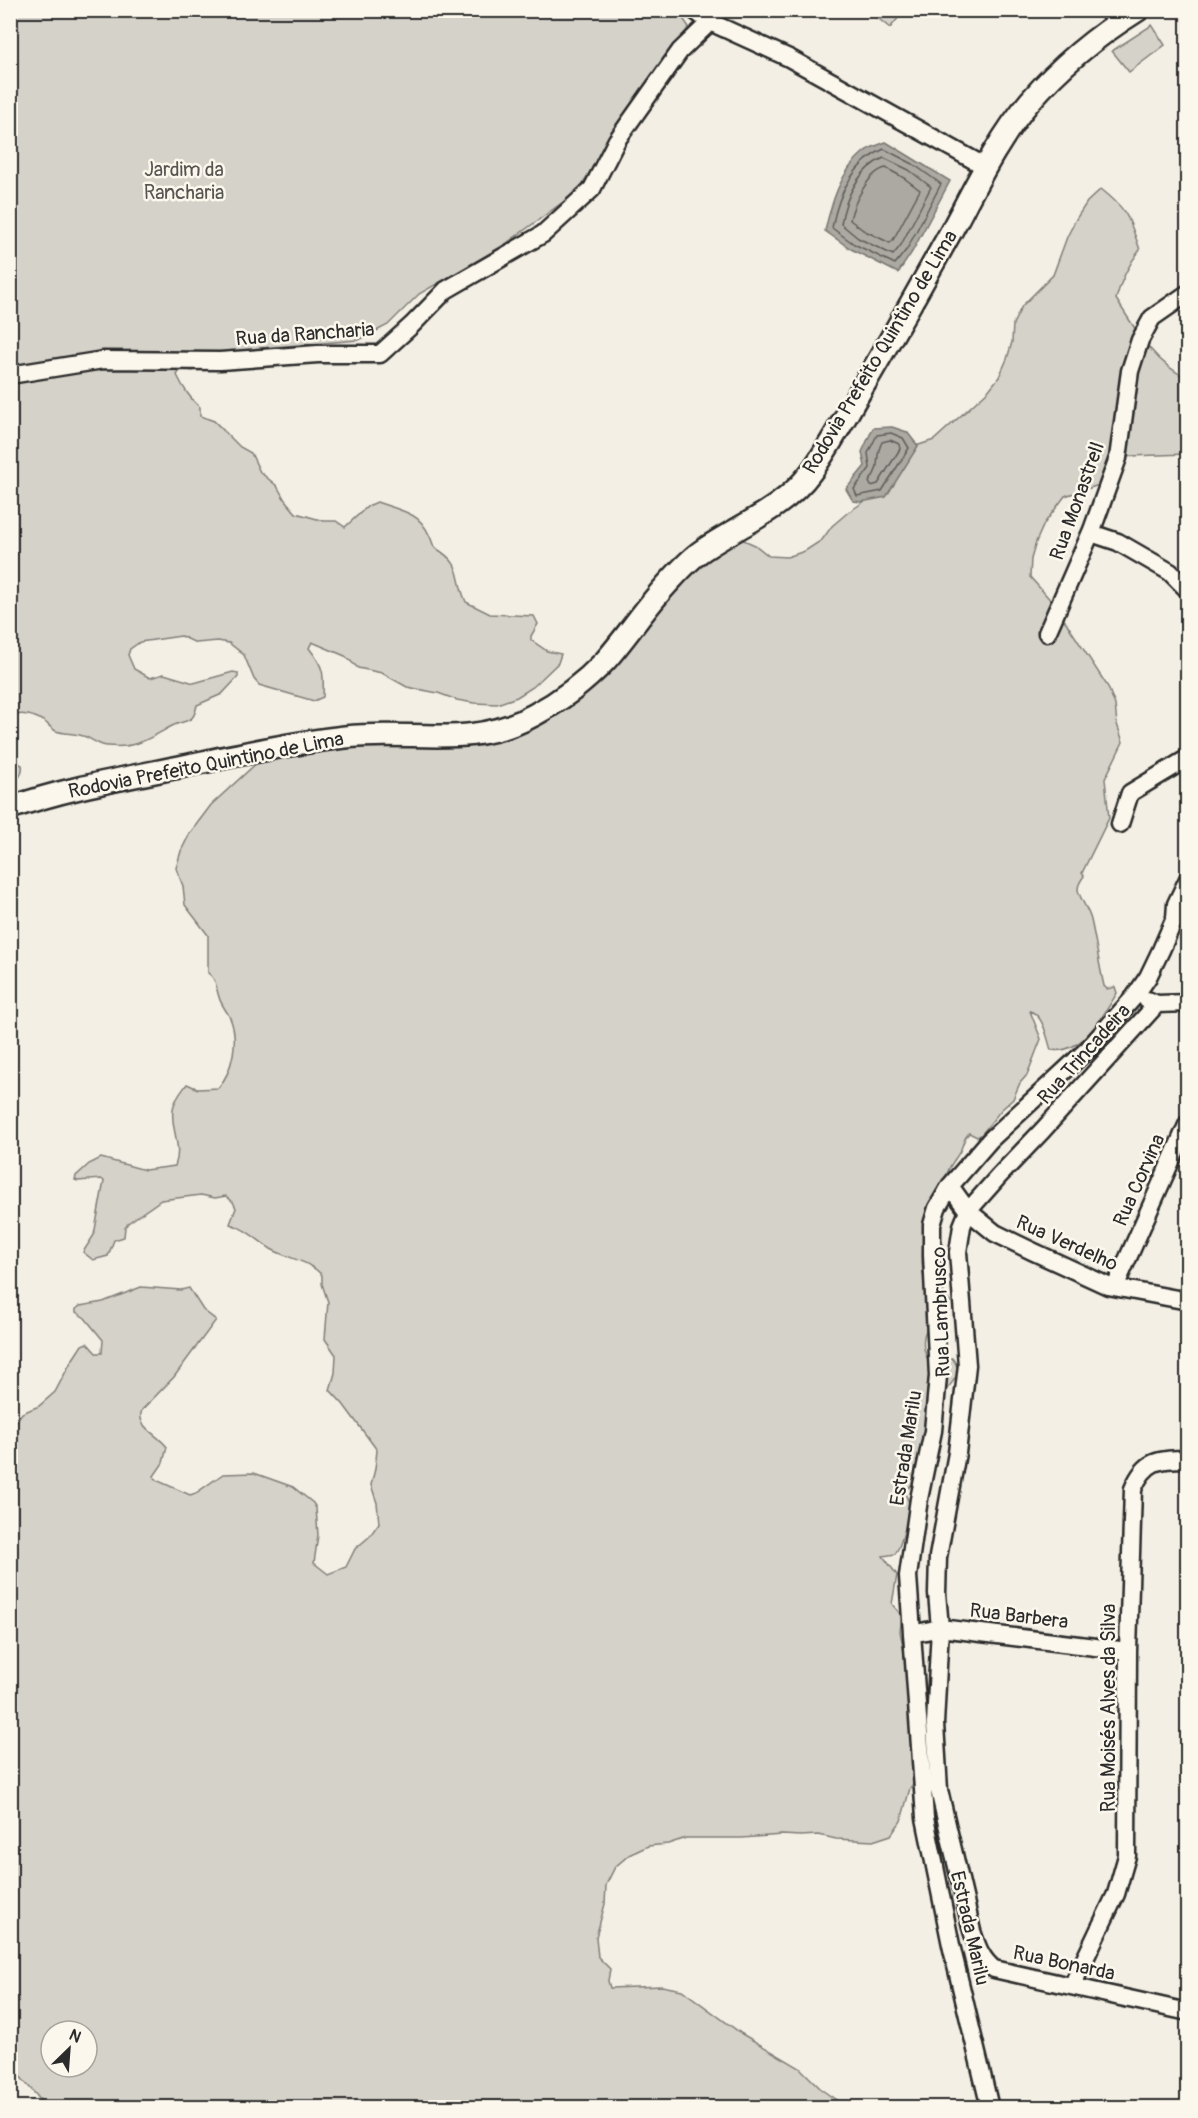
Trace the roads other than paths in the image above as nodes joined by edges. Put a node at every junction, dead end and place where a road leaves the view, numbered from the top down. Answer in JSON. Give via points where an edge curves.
{"nodes":[{"id":1,"x":694,"y":10,"type":"edge"},
{"id":2,"x":1138,"y":10,"type":"edge"},
{"id":3,"x":710,"y":22,"type":"junction"},
{"id":4,"x":986,"y":167,"type":"junction"},
{"id":5,"x":1188,"y":293,"type":"edge"},
{"id":6,"x":10,"y":375,"type":"edge"},
{"id":7,"x":1091,"y":533,"type":"junction"},
{"id":8,"x":1188,"y":590,"type":"edge"},
{"id":9,"x":1047,"y":633,"type":"dead end"},
{"id":10,"x":1188,"y":758,"type":"edge"},
{"id":11,"x":10,"y":808,"type":"edge"},
{"id":12,"x":1120,"y":824,"type":"dead end"},
{"id":13,"x":1188,"y":879,"type":"edge"},
{"id":14,"x":1181,"y":913,"type":"edge"},
{"id":15,"x":1135,"y":996,"type":"junction"},
{"id":16,"x":1157,"y":1004,"type":"junction"},
{"id":17,"x":1188,"y":1004,"type":"edge"},
{"id":18,"x":1188,"y":1123,"type":"edge"},
{"id":19,"x":1042,"y":1131,"type":"joint"},
{"id":20,"x":950,"y":1186,"type":"junction"},
{"id":21,"x":968,"y":1211,"type":"junction"},
{"id":22,"x":1115,"y":1287,"type":"junction"},
{"id":23,"x":1188,"y":1301,"type":"edge"},
{"id":24,"x":1188,"y":1459,"type":"edge"},
{"id":25,"x":940,"y":1628,"type":"junction"},
{"id":26,"x":912,"y":1634,"type":"junction"},
{"id":27,"x":1128,"y":1651,"type":"junction"},
{"id":28,"x":1072,"y":1986,"type":"junction"},
{"id":29,"x":1188,"y":2012,"type":"edge"},
{"id":30,"x":990,"y":2108,"type":"edge"}],
"edges":[{"from":1,"to":3,"type":"street"},
{"from":2,"to":4,"type":"main road","name":"Rodovia Prefeito Quintino de Lima","via":[[1099,37],[1043,87]]},
{"from":3,"to":4,"type":"street","via":[[789,58]]},
{"from":3,"to":6,"type":"street","name":"Rua da Rancharia","via":[[680,51],[617,140],[592,189],[543,234],[446,290],[380,354],[220,361],[103,360]]},
{"from":4,"to":11,"type":"main road","name":"Rodovia Prefeito Quintino de Lima","via":[[910,308],[809,474],[778,506],[685,565],[607,658],[549,706],[492,732],[468,736],[347,736],[76,789]]},
{"from":5,"to":7,"type":"street","name":"Rua Monastrell","via":[[1152,318],[1140,339],[1130,371],[1118,458]]},
{"from":7,"to":8,"type":"street","via":[[1118,542],[1170,572]]},
{"from":7,"to":9,"type":"street","name":"Rua Monastrell"},
{"from":10,"to":12,"type":"street","via":[[1130,793]]},
{"from":13,"to":14,"type":"street","name":"Estrada Marilu","via":[[1176,904]]},
{"from":14,"to":15,"type":"street","name":"Estrada Marilu"},
{"from":15,"to":16,"type":"street"},
{"from":15,"to":20,"type":"street","name":"Estrada Marilu","via":[[1088,1049],[990,1140]]},
{"from":16,"to":17,"type":"street"},
{"from":16,"to":19,"type":"street","name":"Rua Trincadeira"},
{"from":18,"to":22,"type":"street","name":"Rua Corvina"},
{"from":19,"to":21,"type":"street","name":"Rua Lambrusco"},
{"from":20,"to":21,"type":"street","name":"Rua Verdelho"},
{"from":20,"to":26,"type":"street","name":"Estrada Marilu","via":[[932,1225],[938,1376],[933,1431],[908,1576]]},
{"from":21,"to":22,"type":"street","name":"Rua Verdelho","via":[[995,1233]]},
{"from":21,"to":25,"type":"street","name":"Rua Lambrusco","via":[[957,1252],[967,1365],[957,1453],[938,1557]]},
{"from":22,"to":23,"type":"street","name":"Rua Verdelho"},
{"from":24,"to":27,"type":"street","name":"Rua Moisés Alves da Silva","via":[[1164,1459],[1148,1465],[1138,1475],[1133,1489]]},
{"from":25,"to":26,"type":"street","name":"Rua Barbera"},
{"from":25,"to":27,"type":"street","name":"Rua Barbera"},
{"from":25,"to":28,"type":"street","name":"Rua Bonarda","via":[[935,1724],[939,1790],[978,1950],[994,1969]]},
{"from":26,"to":30,"type":"street","name":"Estrada Marilu","via":[[924,1818]]},
{"from":27,"to":28,"type":"street","name":"Rua Moisés Alves da Silva","via":[[1127,1856],[1116,1894]]},
{"from":28,"to":29,"type":"street","name":"Rua Bonarda"}]}
